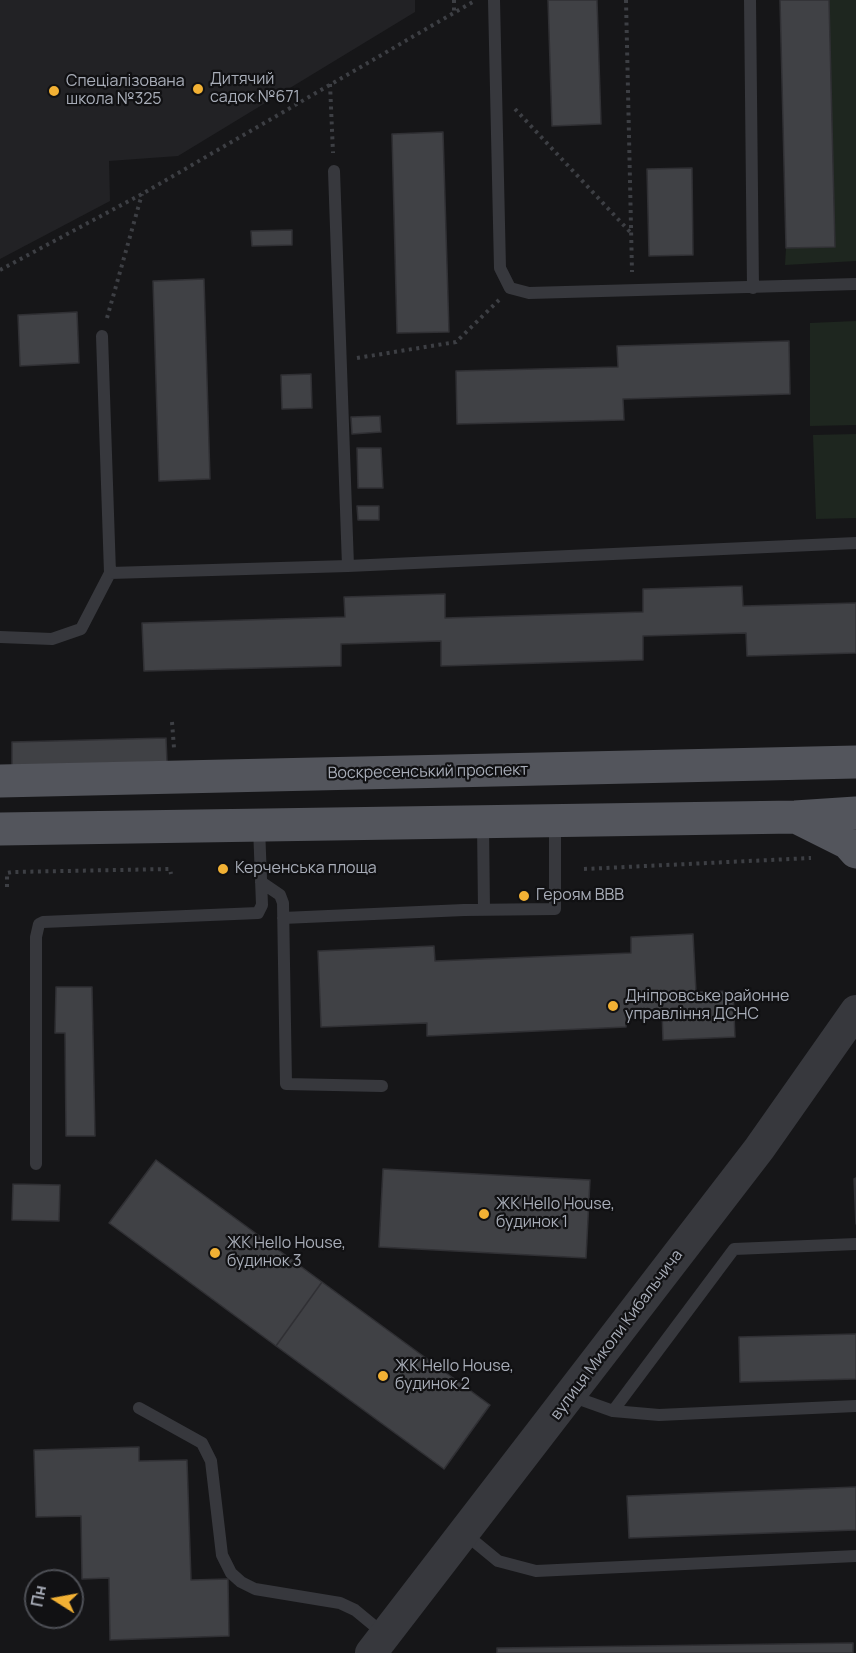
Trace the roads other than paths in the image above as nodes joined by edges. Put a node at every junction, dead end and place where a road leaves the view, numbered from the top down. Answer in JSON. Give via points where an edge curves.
{"nodes":[{"id":1,"x":494,"y":0,"type":"edge"},
{"id":2,"x":750,"y":0,"type":"edge"},
{"id":3,"x":334,"y":171,"type":"road end"},
{"id":4,"x":856,"y":284,"type":"edge"},
{"id":5,"x":753,"y":288,"type":"junction"},
{"id":6,"x":102,"y":336,"type":"road end"},
{"id":7,"x":856,"y":543,"type":"edge"},
{"id":8,"x":348,"y":566,"type":"junction"},
{"id":9,"x":110,"y":573,"type":"junction"},
{"id":10,"x":0,"y":637,"type":"edge"},
{"id":11,"x":856,"y":762,"type":"edge"},
{"id":12,"x":0,"y":782,"type":"edge"},
{"id":13,"x":856,"y":813,"type":"edge"},
{"id":14,"x":795,"y":817,"type":"junction"},
{"id":15,"x":555,"y":821,"type":"junction"},
{"id":16,"x":483,"y":822,"type":"junction"},
{"id":17,"x":259,"y":825,"type":"junction"},
{"id":18,"x":2,"y":831,"type":"edge"},
{"id":19,"x":856,"y":852,"type":"edge"},
{"id":20,"x":261,"y":882,"type":"junction"},
{"id":21,"x":484,"y":910,"type":"junction"},
{"id":22,"x":283,"y":918,"type":"junction"},
{"id":23,"x":856,"y":1011,"type":"edge"},
{"id":24,"x":382,"y":1086,"type":"dead end"},
{"id":25,"x":36,"y":1164,"type":"dead end"},
{"id":26,"x":856,"y":1244,"type":"edge"},
{"id":27,"x":570,"y":1396,"type":"junction"},
{"id":28,"x":856,"y":1406,"type":"edge"},
{"id":29,"x":139,"y":1408,"type":"dead end"},
{"id":30,"x":613,"y":1411,"type":"junction"},
{"id":31,"x":464,"y":1532,"type":"junction"},
{"id":32,"x":856,"y":1556,"type":"edge"},
{"id":33,"x":378,"y":1644,"type":"edge"}],
"edges":[{"from":1,"to":5,"type":"lane","via":[[500,268],[510,288],[529,293]]},
{"from":2,"to":5,"type":"lane"},
{"from":3,"to":8,"type":"lane"},
{"from":4,"to":5,"type":"lane"},
{"from":6,"to":9,"type":"lane"},
{"from":7,"to":8,"type":"lane"},
{"from":8,"to":9,"type":"lane"},
{"from":9,"to":10,"type":"lane","via":[[81,630],[52,639]]},
{"from":11,"to":12,"type":"main road","name":"Воскресенський проспект"},
{"from":13,"to":14,"type":"main road"},
{"from":14,"to":15,"type":"main road"},
{"from":14,"to":19,"type":"main road","via":[[848,843]]},
{"from":15,"to":16,"type":"main road"},
{"from":15,"to":21,"type":"lane","via":[[555,909]]},
{"from":16,"to":17,"type":"main road"},
{"from":16,"to":21,"type":"lane"},
{"from":17,"to":18,"type":"main road"},
{"from":17,"to":20,"type":"lane"},
{"from":20,"to":22,"type":"lane","via":[[280,895]]},
{"from":20,"to":25,"type":"lane","via":[[261,909],[254,915],[39,924]]},
{"from":21,"to":22,"type":"lane"},
{"from":22,"to":24,"type":"lane","via":[[286,1084]]},
{"from":23,"to":27,"type":"street","name":"вулиця Миколи Кибальчича","via":[[759,1149]]},
{"from":26,"to":30,"type":"lane","via":[[734,1249]]},
{"from":27,"to":30,"type":"lane"},
{"from":27,"to":31,"type":"street","name":"вулиця Миколи Кибальчича"},
{"from":28,"to":30,"type":"lane","via":[[659,1415]]},
{"from":29,"to":33,"type":"lane","via":[[202,1443],[211,1461],[222,1555],[231,1573],[255,1588],[340,1603],[355,1610]]},
{"from":31,"to":32,"type":"lane","via":[[498,1561],[536,1571]]},
{"from":31,"to":33,"type":"street","name":"вулиця Миколи Кибальчича"}]}
